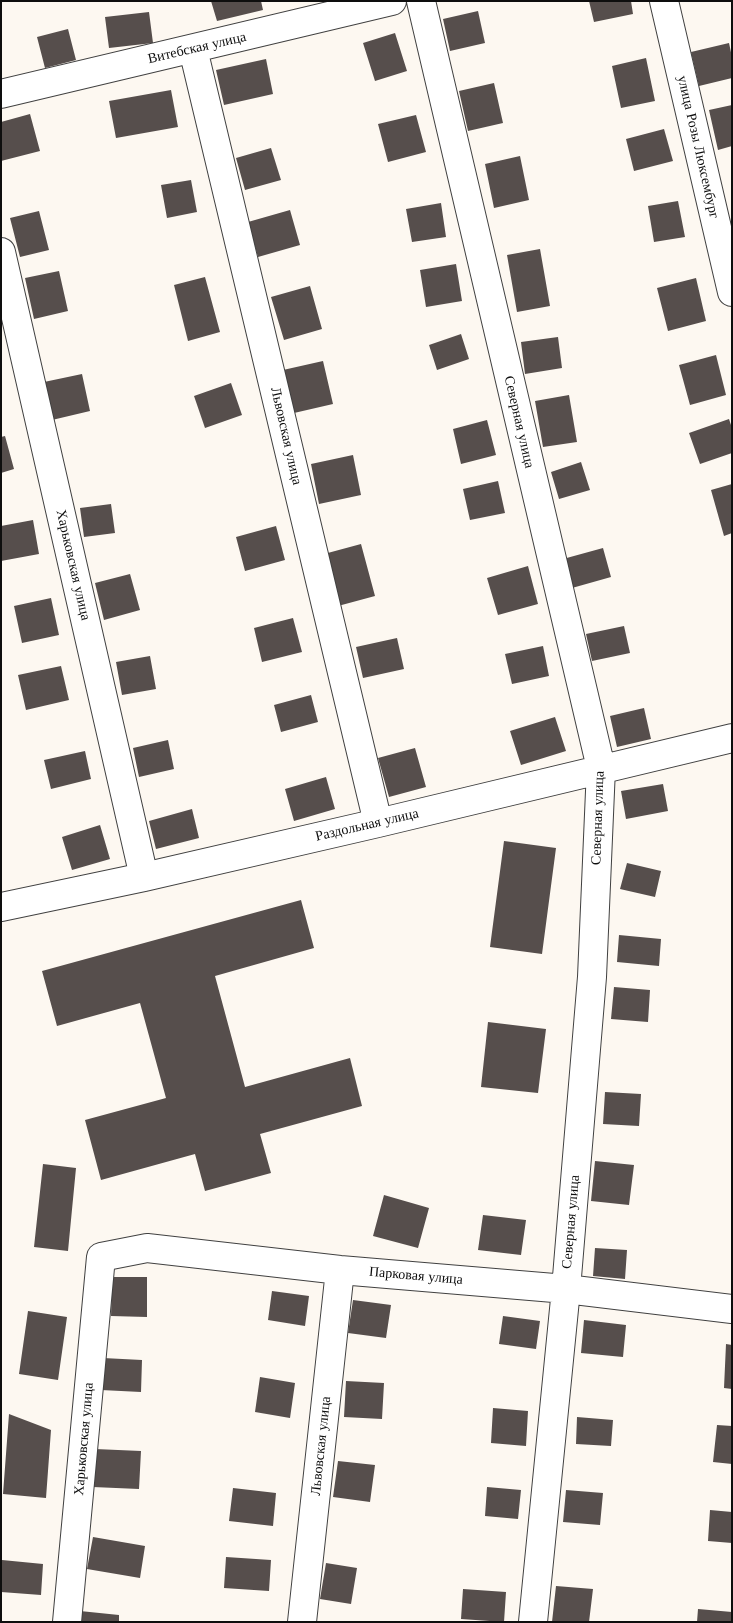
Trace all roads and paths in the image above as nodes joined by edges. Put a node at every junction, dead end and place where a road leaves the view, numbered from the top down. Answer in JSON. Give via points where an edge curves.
{"nodes":[{"id":1,"x":392,"y":1,"type":"edge"},
{"id":2,"x":421,"y":1,"type":"edge"},
{"id":3,"x":664,"y":1,"type":"edge"},
{"id":4,"x":193,"y":49,"type":"junction"},
{"id":5,"x":1,"y":94,"type":"edge"},
{"id":6,"x":1,"y":252,"type":"edge"},
{"id":7,"x":732,"y":292,"type":"edge"},
{"id":8,"x":732,"y":738,"type":"edge"},
{"id":9,"x":600,"y":768,"type":"junction"},
{"id":10,"x":378,"y":823,"type":"junction"},
{"id":11,"x":144,"y":877,"type":"junction"},
{"id":12,"x":1,"y":907,"type":"edge"},
{"id":13,"x":101,"y":1257,"type":"joint"},
{"id":14,"x":340,"y":1270,"type":"junction"},
{"id":15,"x":566,"y":1289,"type":"junction"},
{"id":16,"x":732,"y":1308,"type":"edge"},
{"id":17,"x":67,"y":1622,"type":"edge"},
{"id":18,"x":302,"y":1622,"type":"edge"},
{"id":19,"x":533,"y":1622,"type":"edge"}],
"edges":[{"from":1,"to":4,"type":"street","name":"Витебская улица"},
{"from":2,"to":9,"type":"street","name":"Северная улица"},
{"from":3,"to":7,"type":"street","name":"улица Розы Люксембург"},
{"from":4,"to":5,"type":"street","name":"Витебская улица"},
{"from":4,"to":10,"type":"street","name":"Львовская улица"},
{"from":6,"to":11,"type":"street","name":"Харьковская улица"},
{"from":8,"to":9,"type":"street","name":"Раздольная улица"},
{"from":9,"to":10,"type":"street","name":"Раздольная улица"},
{"from":9,"to":15,"type":"street","name":"Северная улица","via":[[592,977]]},
{"from":10,"to":11,"type":"street","name":"Раздольная улица"},
{"from":11,"to":12,"type":"street","name":"Раздольная улица"},
{"from":13,"to":14,"type":"street","name":"Парковая улица","via":[[147,1248]]},
{"from":13,"to":17,"type":"street","name":"Харьковская улица"},
{"from":14,"to":15,"type":"street","name":"Парковая улица"},
{"from":14,"to":18,"type":"street","name":"Львовская улица"},
{"from":15,"to":16,"type":"street","name":"Парковая улица"},
{"from":15,"to":19,"type":"street","name":"Северная улица"}]}
